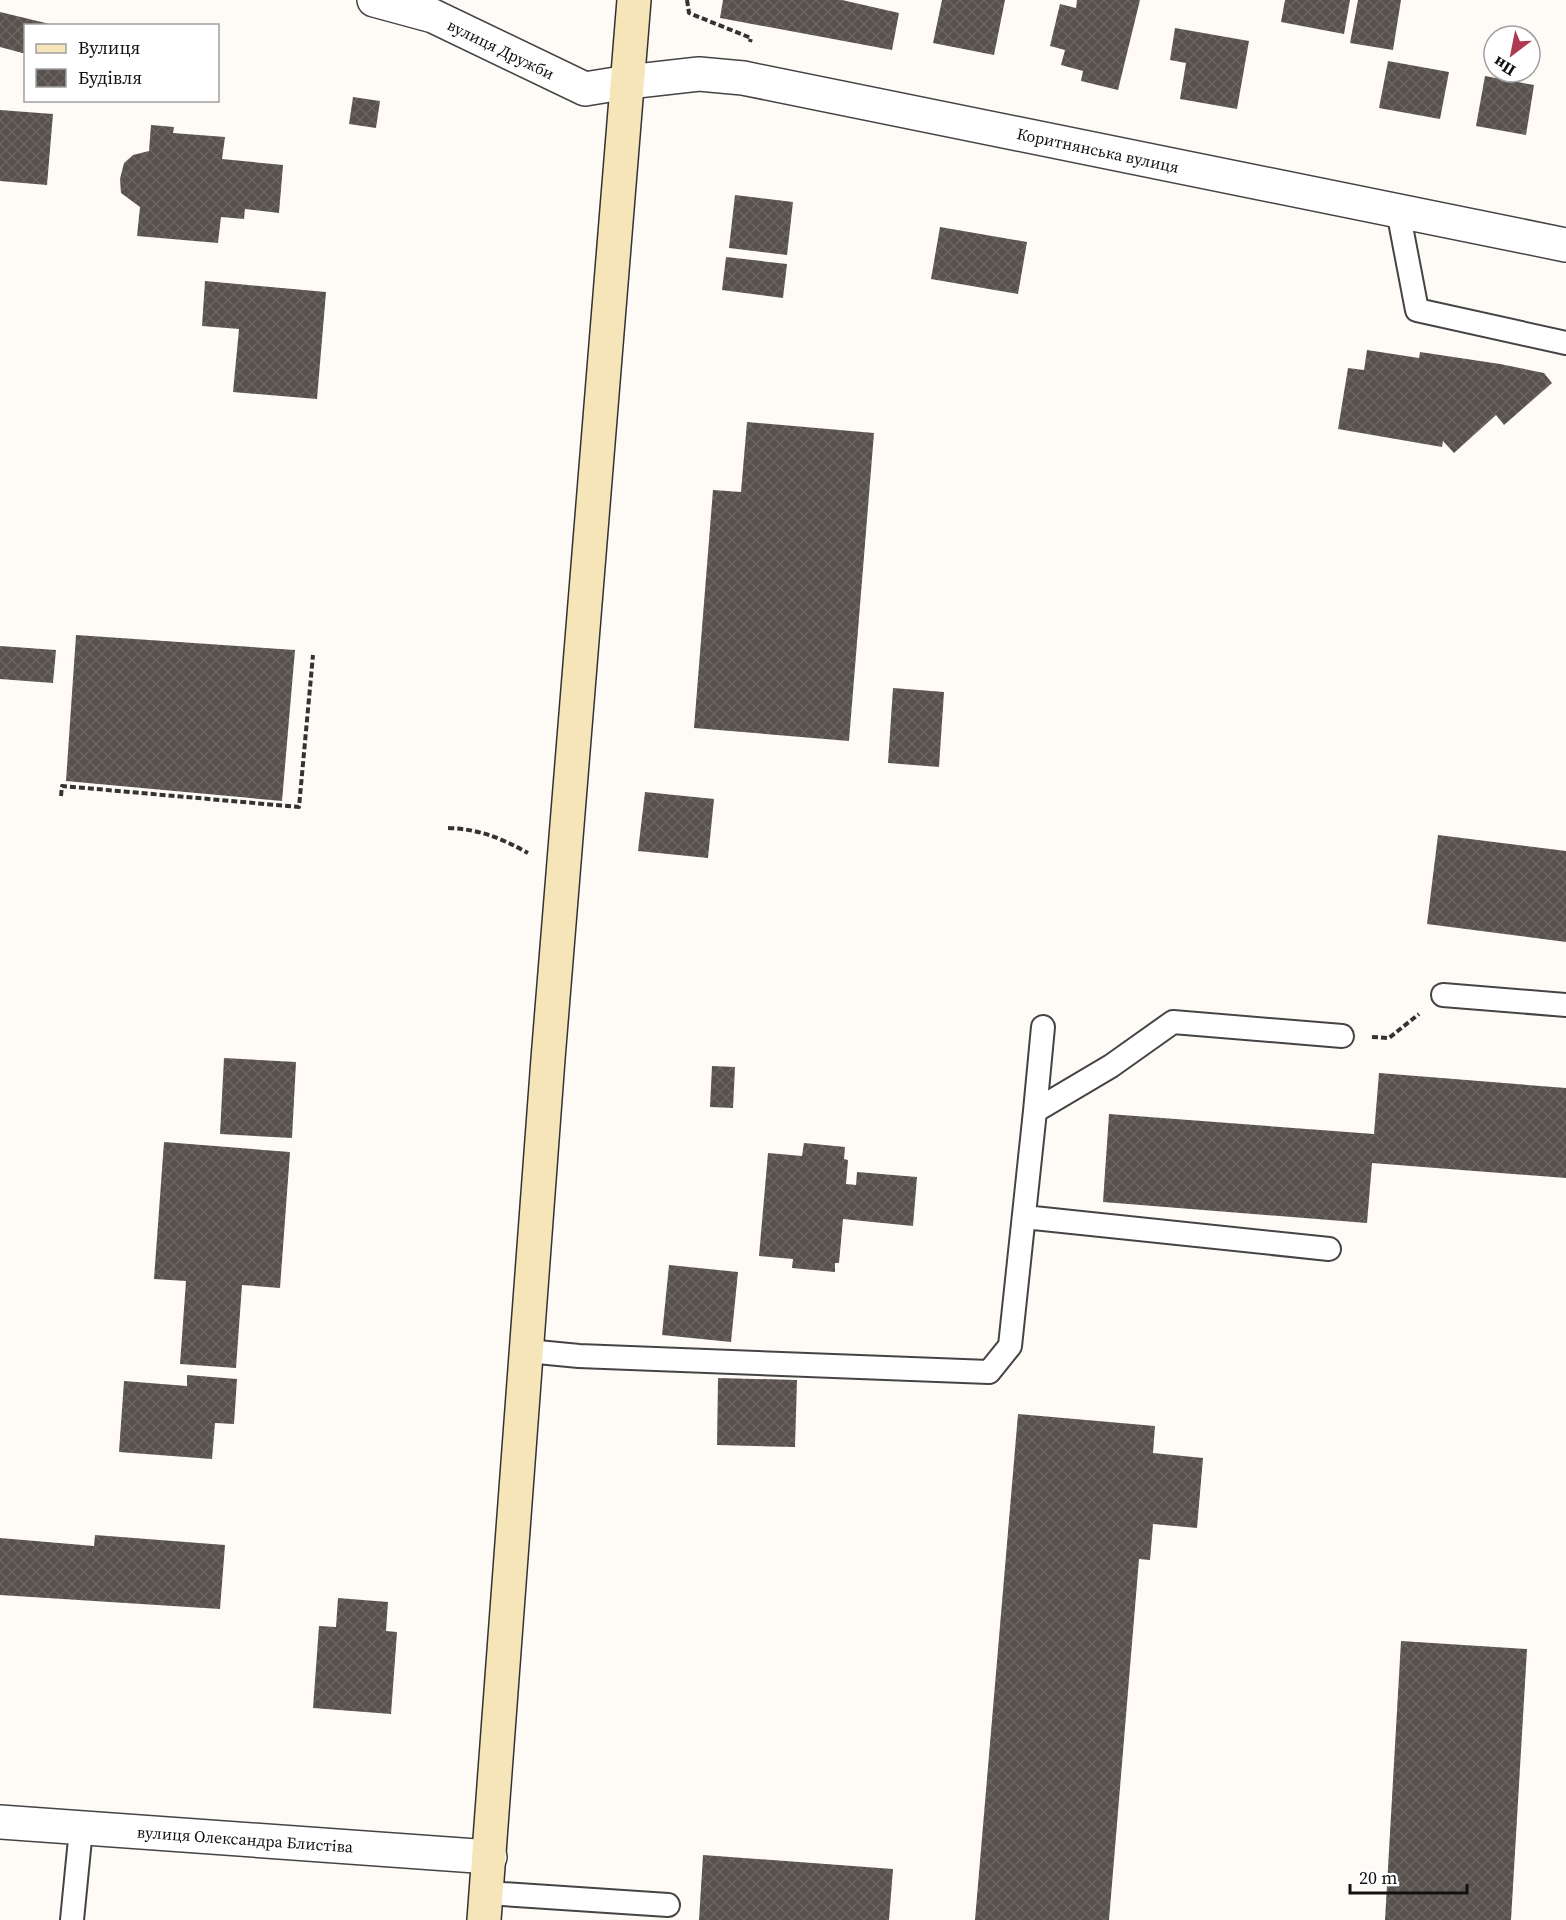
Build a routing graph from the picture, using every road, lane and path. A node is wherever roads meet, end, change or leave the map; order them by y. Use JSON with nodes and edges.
{"nodes":[{"id":1,"x":374,"y":0,"type":"edge"},
{"id":2,"x":634,"y":0,"type":"edge"},
{"id":3,"x":687,"y":0,"type":"edge"},
{"id":4,"x":743,"y":78,"type":"junction"},
{"id":5,"x":628,"y":82,"type":"junction"},
{"id":6,"x":1398,"y":211,"type":"junction"},
{"id":7,"x":1566,"y":245,"type":"edge"},
{"id":8,"x":1566,"y":343,"type":"edge"},
{"id":9,"x":313,"y":655,"type":"dead end"},
{"id":10,"x":61,"y":796,"type":"dead end"},
{"id":11,"x":448,"y":828,"type":"dead end"},
{"id":12,"x":531,"y":854,"type":"dead end"},
{"id":13,"x":1443,"y":995,"type":"joint"},
{"id":14,"x":1566,"y":1005,"type":"edge"},
{"id":15,"x":1043,"y":1027,"type":"dead end"},
{"id":16,"x":1342,"y":1036,"type":"joint"},
{"id":17,"x":1035,"y":1111,"type":"junction"},
{"id":18,"x":1024,"y":1217,"type":"junction"},
{"id":19,"x":1329,"y":1249,"type":"dead end"},
{"id":20,"x":527,"y":1351,"type":"junction"},
{"id":21,"x":0,"y":1822,"type":"edge"},
{"id":22,"x":81,"y":1829,"type":"junction"},
{"id":23,"x":490,"y":1857,"type":"junction"},
{"id":24,"x":668,"y":1905,"type":"dead end"},
{"id":25,"x":485,"y":1907,"type":"edge"},
{"id":26,"x":72,"y":1920,"type":"edge"}],
"edges":[{"from":1,"to":5,"type":"street","name":"вулиця Дружби"},
{"from":2,"to":5,"type":"main road"},
{"from":3,"to":4,"type":"path"},
{"from":4,"to":5,"type":"street","name":"Коритнянська вулиця"},
{"from":4,"to":6,"type":"street","name":"Коритнянська вулиця"},
{"from":5,"to":20,"type":"main road"},
{"from":6,"to":7,"type":"street","name":"Коритнянська вулиця"},
{"from":6,"to":8,"type":"lane"},
{"from":9,"to":10,"type":"path"},
{"from":11,"to":12,"type":"path"},
{"from":13,"to":14,"type":"lane"},
{"from":13,"to":16,"type":"path"},
{"from":15,"to":17,"type":"lane"},
{"from":16,"to":17,"type":"lane"},
{"from":17,"to":18,"type":"lane"},
{"from":18,"to":19,"type":"lane"},
{"from":18,"to":20,"type":"lane"},
{"from":20,"to":23,"type":"main road"},
{"from":21,"to":22,"type":"street","name":"вулиця Олександра Блистіва"},
{"from":22,"to":23,"type":"street","name":"вулиця Олександра Блистіва"},
{"from":22,"to":26,"type":"lane"},
{"from":23,"to":25,"type":"main road"},
{"from":24,"to":25,"type":"lane"}]}
